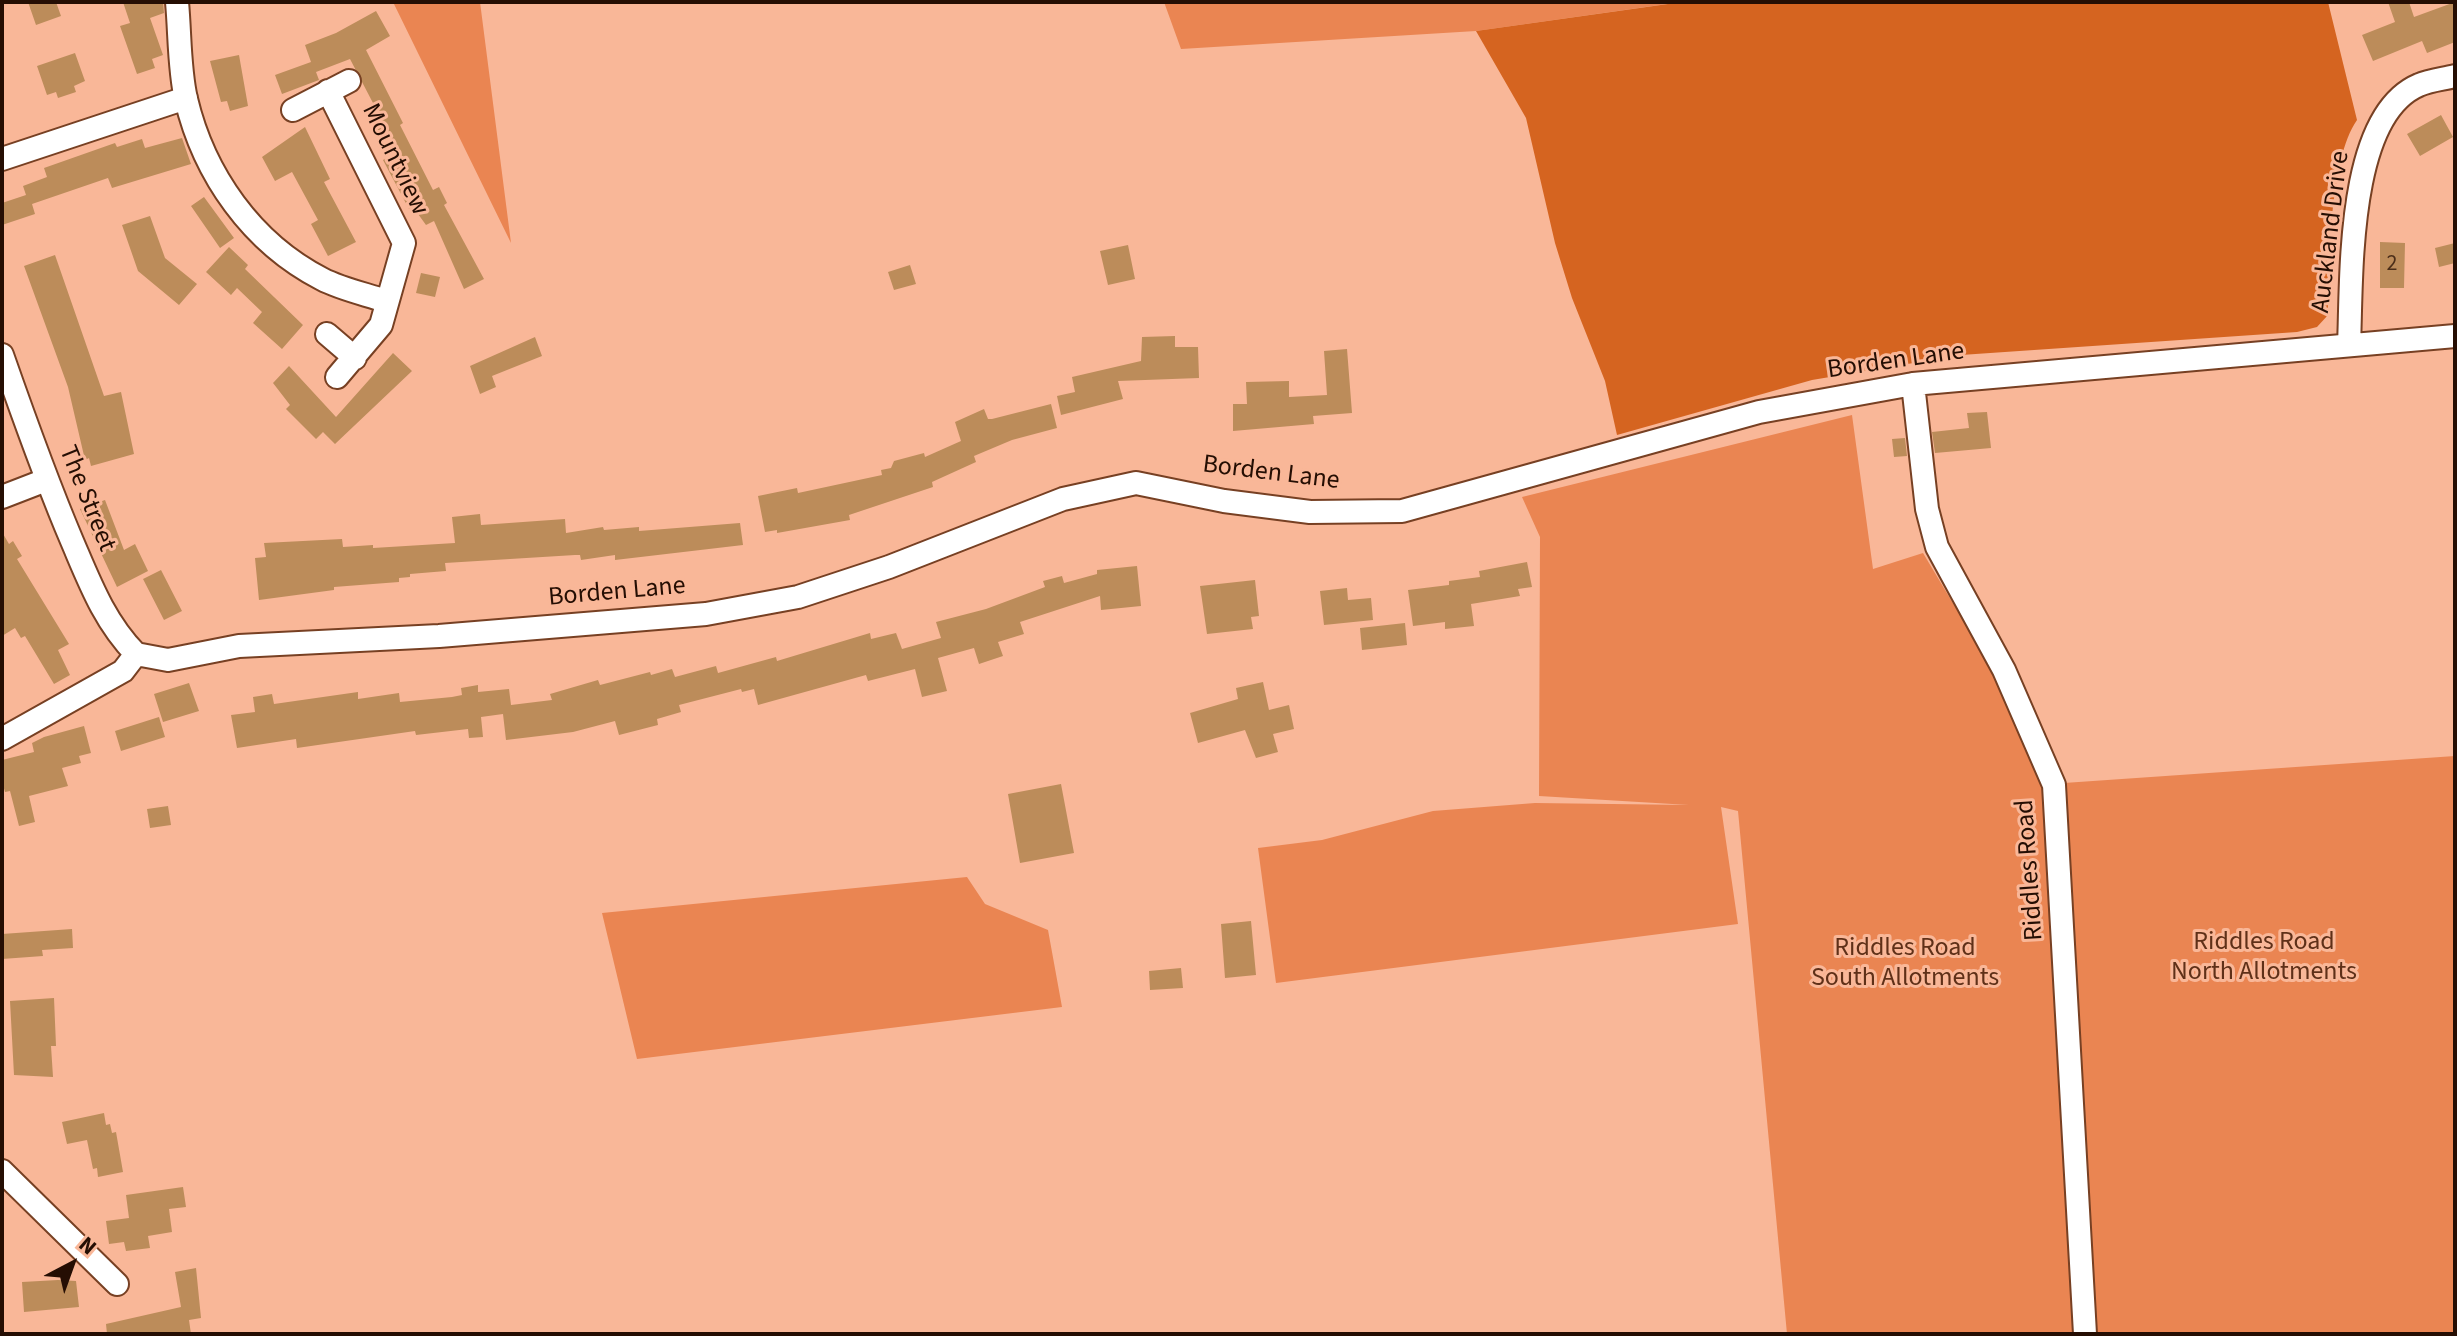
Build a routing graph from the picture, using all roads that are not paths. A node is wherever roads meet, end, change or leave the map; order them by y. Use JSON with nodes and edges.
{"nodes":[{"id":1,"x":177,"y":2,"type":"edge"},
{"id":2,"x":2455,"y":76,"type":"edge"},
{"id":3,"x":349,"y":81,"type":"dead end"},
{"id":4,"x":328,"y":91,"type":"junction"},
{"id":5,"x":186,"y":98,"type":"junction"},
{"id":6,"x":293,"y":110,"type":"dead end"},
{"id":7,"x":2,"y":159,"type":"edge"},
{"id":8,"x":386,"y":301,"type":"junction"},
{"id":9,"x":327,"y":334,"type":"dead end"},
{"id":10,"x":2455,"y":336,"type":"edge"},
{"id":11,"x":2349,"y":345,"type":"junction"},
{"id":12,"x":2,"y":355,"type":"edge"},
{"id":13,"x":355,"y":358,"type":"junction"},
{"id":14,"x":337,"y":377,"type":"dead end"},
{"id":15,"x":1913,"y":384,"type":"junction"},
{"id":16,"x":46,"y":480,"type":"junction"},
{"id":17,"x":2,"y":497,"type":"edge"},
{"id":18,"x":136,"y":654,"type":"junction"},
{"id":19,"x":2,"y":739,"type":"edge"},
{"id":20,"x":2,"y":1171,"type":"edge"},
{"id":21,"x":117,"y":1284,"type":"dead end"},
{"id":22,"x":2085,"y":1334,"type":"edge"}],
"edges":[{"from":1,"to":5,"type":"street"},
{"from":2,"to":11,"type":"street","name":"Auckland Drive"},
{"from":3,"to":4,"type":"street","name":"Mountview"},
{"from":4,"to":6,"type":"street","name":"Mountview"},
{"from":4,"to":8,"type":"street","name":"Mountview"},
{"from":5,"to":7,"type":"street"},
{"from":5,"to":8,"type":"street"},
{"from":8,"to":13,"type":"street","name":"Mountview"},
{"from":9,"to":13,"type":"street"},
{"from":10,"to":11,"type":"street","name":"Borden Lane"},
{"from":11,"to":15,"type":"street","name":"Borden Lane"},
{"from":12,"to":16,"type":"street","name":"The Street"},
{"from":13,"to":14,"type":"street","name":"Mountview"},
{"from":15,"to":18,"type":"street","name":"Borden Lane"},
{"from":15,"to":22,"type":"street","name":"Riddles Road"},
{"from":16,"to":17,"type":"street"},
{"from":16,"to":18,"type":"street","name":"The Street"},
{"from":18,"to":19,"type":"street"},
{"from":20,"to":21,"type":"street"}]}
